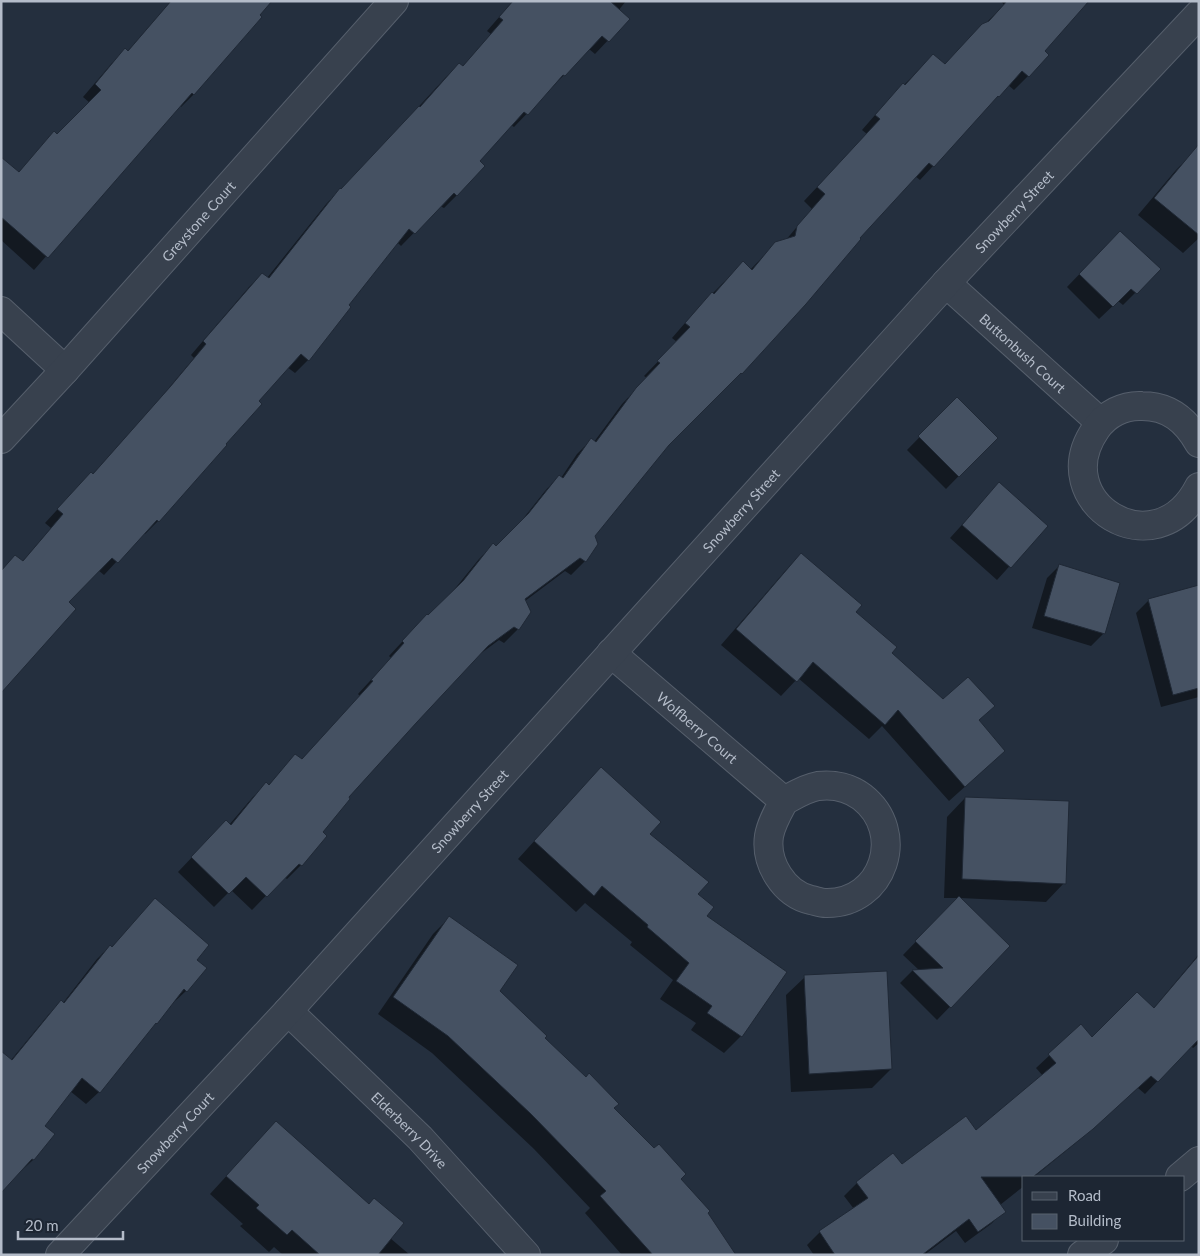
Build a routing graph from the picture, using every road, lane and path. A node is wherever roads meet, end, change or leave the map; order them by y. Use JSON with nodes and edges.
{"nodes":[{"id":1,"x":394,"y":1,"type":"edge"},
{"id":2,"x":1199,"y":14,"type":"edge"},
{"id":3,"x":946,"y":283,"type":"junction"},
{"id":4,"x":1,"y":311,"type":"edge"},
{"id":5,"x":65,"y":370,"type":"junction"},
{"id":6,"x":1100,"y":422,"type":"junction"},
{"id":7,"x":1,"y":439,"type":"edge"},
{"id":8,"x":1199,"y":443,"type":"edge"},
{"id":9,"x":1199,"y":487,"type":"edge"},
{"id":10,"x":611,"y":653,"type":"junction"},
{"id":11,"x":784,"y":801,"type":"junction"},
{"id":12,"x":288,"y":1011,"type":"junction"},
{"id":13,"x":1199,"y":1161,"type":"edge"},
{"id":14,"x":1181,"y":1176,"type":"edge"},
{"id":15,"x":1103,"y":1241,"type":"edge"},
{"id":16,"x":60,"y":1255,"type":"edge"},
{"id":17,"x":526,"y":1255,"type":"edge"},
{"id":18,"x":1082,"y":1255,"type":"edge"}],
"edges":[{"from":1,"to":5,"type":"street","name":"Greystone Court"},
{"from":2,"to":3,"type":"street","name":"Snowberry Street"},
{"from":3,"to":6,"type":"street","name":"Buttonbush Court"},
{"from":3,"to":10,"type":"street","name":"Snowberry Street"},
{"from":4,"to":5,"type":"street"},
{"from":5,"to":7,"type":"street","name":"Greystone Court"},
{"from":6,"to":8,"type":"street"},
{"from":6,"to":9,"type":"street"},
{"from":10,"to":11,"type":"street","name":"Wolfberry Court"},
{"from":10,"to":12,"type":"street","name":"Snowberry Street"},
{"from":11,"to":11,"type":"street"},
{"from":12,"to":16,"type":"street","name":"Snowberry Court"},
{"from":12,"to":17,"type":"street","name":"Elderberry Drive"},
{"from":13,"to":14,"type":"street"},
{"from":15,"to":18,"type":"street"}]}
